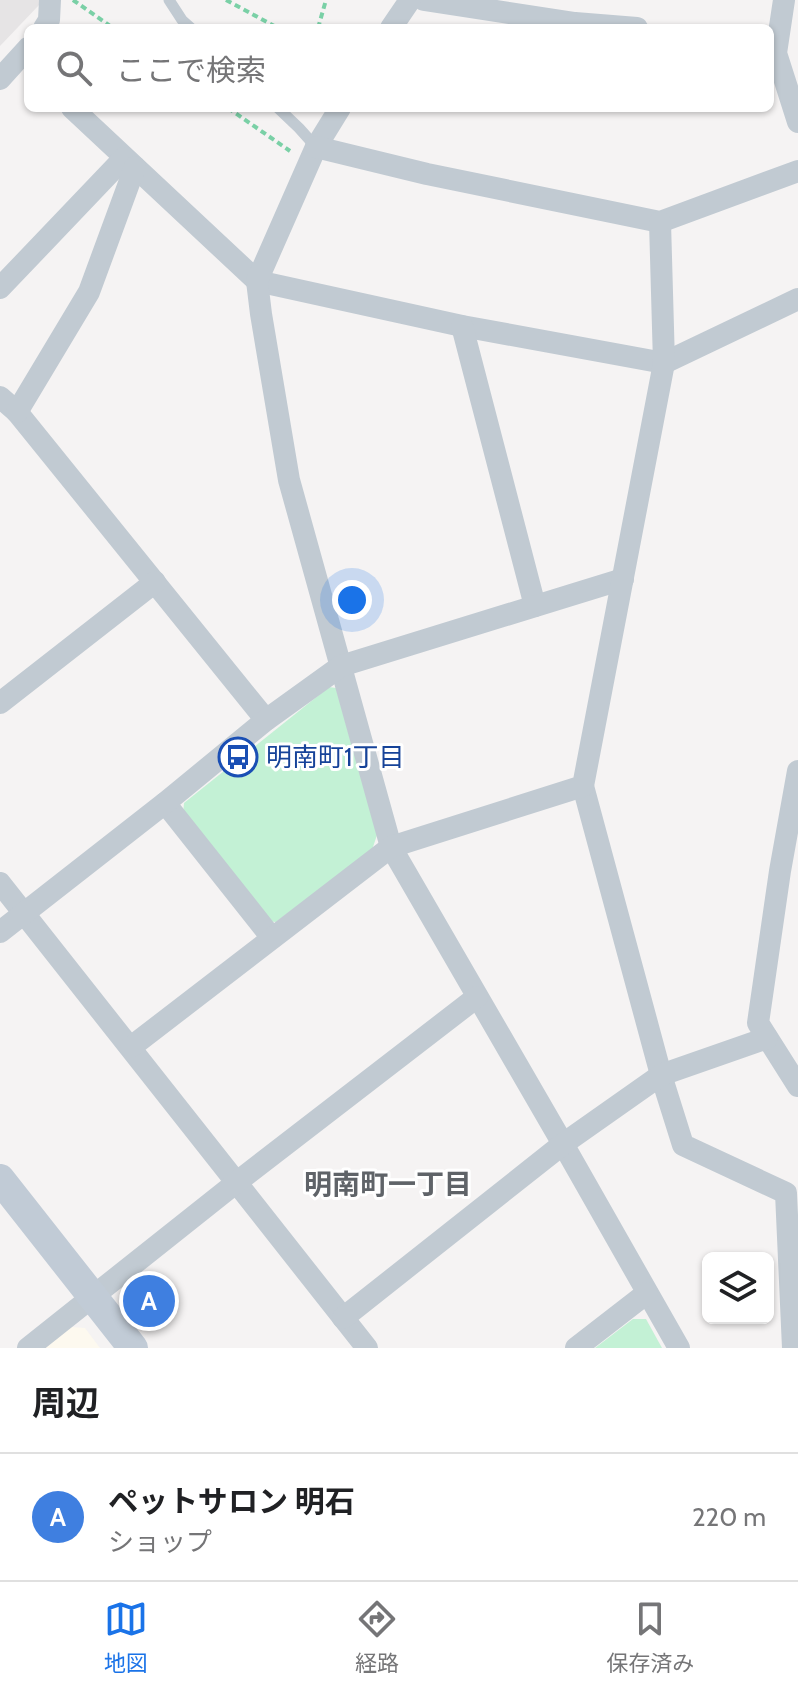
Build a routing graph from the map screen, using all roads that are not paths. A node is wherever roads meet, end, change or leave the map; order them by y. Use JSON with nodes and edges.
{"nodes":[{"id":1,"x":50,"y":0,"type":"edge"},
{"id":2,"x":169,"y":0,"type":"edge"},
{"id":3,"x":410,"y":0,"type":"edge"},
{"id":4,"x":424,"y":0,"type":"edge"},
{"id":5,"x":784,"y":0,"type":"edge"},
{"id":6,"x":46,"y":24,"type":"edge"},
{"id":7,"x":186,"y":24,"type":"edge"},
{"id":8,"x":394,"y":24,"type":"edge"},
{"id":9,"x":587,"y":24,"type":"edge"},
{"id":10,"x":774,"y":46,"type":"edge"},
{"id":11,"x":774,"y":54,"type":"edge"},
{"id":12,"x":24,"y":61,"type":"edge"},
{"id":13,"x":0,"y":79,"type":"edge"},
{"id":14,"x":77,"y":112,"type":"edge"},
{"id":15,"x":282,"y":112,"type":"edge"},
{"id":16,"x":338,"y":112,"type":"edge"},
{"id":17,"x":798,"y":122,"type":"edge"},
{"id":18,"x":316,"y":147,"type":"junction"},
{"id":19,"x":130,"y":163,"type":"junction"},
{"id":20,"x":798,"y":171,"type":"edge"},
{"id":21,"x":660,"y":222,"type":"junction"},
{"id":22,"x":257,"y":281,"type":"junction"},
{"id":23,"x":0,"y":288,"type":"edge"},
{"id":24,"x":798,"y":299,"type":"edge"},
{"id":25,"x":462,"y":326,"type":"junction"},
{"id":26,"x":664,"y":363,"type":"junction"},
{"id":27,"x":8,"y":405,"type":"edge"},
{"id":28,"x":623,"y":579,"type":"junction"},
{"id":29,"x":155,"y":582,"type":"junction"},
{"id":30,"x":535,"y":606,"type":"junction"},
{"id":31,"x":341,"y":666,"type":"junction"},
{"id":32,"x":0,"y":703,"type":"edge"},
{"id":33,"x":266,"y":720,"type":"junction"},
{"id":34,"x":798,"y":771,"type":"edge"},
{"id":35,"x":583,"y":786,"type":"junction"},
{"id":36,"x":165,"y":803,"type":"junction"},
{"id":37,"x":391,"y":847,"type":"junction"},
{"id":38,"x":789,"y":872,"type":"edge"},
{"id":39,"x":0,"y":883,"type":"edge"},
{"id":40,"x":24,"y":913,"type":"junction"},
{"id":41,"x":0,"y":932,"type":"edge"},
{"id":42,"x":272,"y":938,"type":"junction"},
{"id":43,"x":477,"y":997,"type":"junction"},
{"id":44,"x":767,"y":1038,"type":"junction"},
{"id":45,"x":131,"y":1047,"type":"junction"},
{"id":46,"x":789,"y":1061,"type":"edge"},
{"id":47,"x":661,"y":1075,"type":"junction"},
{"id":48,"x":798,"y":1086,"type":"edge"},
{"id":49,"x":563,"y":1144,"type":"junction"},
{"id":50,"x":0,"y":1179,"type":"edge"},
{"id":51,"x":237,"y":1182,"type":"junction"},
{"id":52,"x":647,"y":1293,"type":"junction"},
{"id":53,"x":94,"y":1297,"type":"junction"},
{"id":54,"x":343,"y":1318,"type":"junction"},
{"id":55,"x":28,"y":1348,"type":"edge"},
{"id":56,"x":133,"y":1348,"type":"edge"},
{"id":57,"x":367,"y":1348,"type":"edge"},
{"id":58,"x":576,"y":1348,"type":"edge"},
{"id":59,"x":679,"y":1348,"type":"edge"},
{"id":60,"x":793,"y":1348,"type":"edge"}],
"edges":[{"from":1,"to":6,"type":"street"},
{"from":2,"to":7,"type":"lane"},
{"from":3,"to":8,"type":"street"},
{"from":4,"to":9,"type":"street"},
{"from":5,"to":10,"type":"street"},
{"from":11,"to":17,"type":"street"},
{"from":12,"to":13,"type":"street"},
{"from":14,"to":19,"type":"street"},
{"from":15,"to":18,"type":"lane"},
{"from":16,"to":18,"type":"street"},
{"from":18,"to":21,"type":"street"},
{"from":18,"to":22,"type":"street"},
{"from":19,"to":22,"type":"street"},
{"from":19,"to":23,"type":"street"},
{"from":19,"to":27,"type":"street"},
{"from":20,"to":21,"type":"street"},
{"from":21,"to":26,"type":"street"},
{"from":22,"to":25,"type":"street"},
{"from":22,"to":31,"type":"street"},
{"from":24,"to":26,"type":"street"},
{"from":25,"to":26,"type":"street"},
{"from":25,"to":30,"type":"street"},
{"from":26,"to":28,"type":"street"},
{"from":27,"to":29,"type":"street"},
{"from":28,"to":30,"type":"street"},
{"from":28,"to":35,"type":"street"},
{"from":29,"to":32,"type":"street"},
{"from":29,"to":33,"type":"street"},
{"from":30,"to":31,"type":"street"},
{"from":31,"to":33,"type":"street"},
{"from":31,"to":37,"type":"street"},
{"from":33,"to":36,"type":"street"},
{"from":34,"to":38,"type":"street"},
{"from":35,"to":37,"type":"street"},
{"from":35,"to":47,"type":"street"},
{"from":36,"to":40,"type":"street"},
{"from":36,"to":42,"type":"street"},
{"from":37,"to":42,"type":"street"},
{"from":37,"to":43,"type":"street"},
{"from":38,"to":44,"type":"street"},
{"from":39,"to":40,"type":"street"},
{"from":40,"to":41,"type":"street"},
{"from":40,"to":45,"type":"street"},
{"from":42,"to":45,"type":"street"},
{"from":43,"to":49,"type":"street"},
{"from":43,"to":51,"type":"street"},
{"from":44,"to":46,"type":"street"},
{"from":44,"to":47,"type":"street"},
{"from":45,"to":51,"type":"street"},
{"from":46,"to":48,"type":"street"},
{"from":47,"to":49,"type":"street"},
{"from":47,"to":60,"type":"street"},
{"from":49,"to":52,"type":"street"},
{"from":49,"to":54,"type":"street"},
{"from":50,"to":53,"type":"street"},
{"from":51,"to":53,"type":"street"},
{"from":51,"to":54,"type":"street"},
{"from":52,"to":58,"type":"street"},
{"from":52,"to":59,"type":"street"},
{"from":53,"to":55,"type":"street"},
{"from":53,"to":56,"type":"street"},
{"from":54,"to":57,"type":"street"}]}
